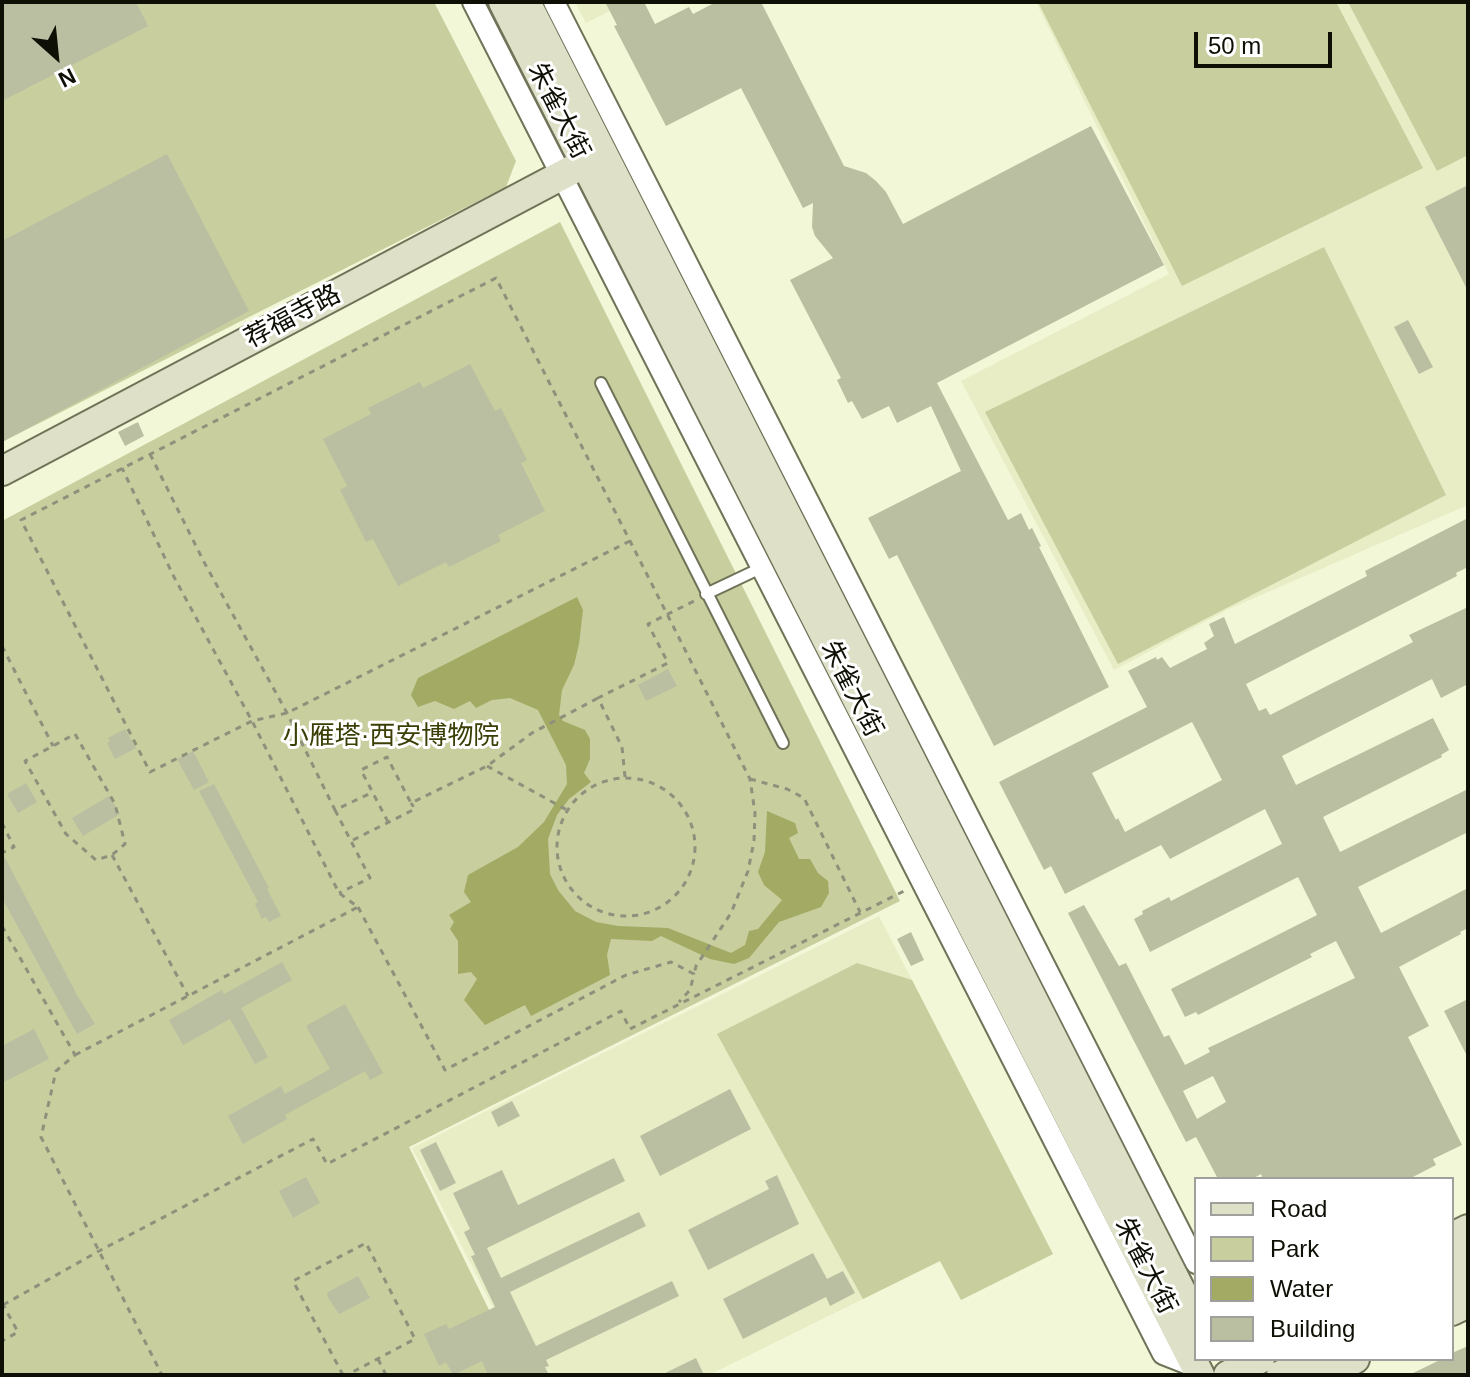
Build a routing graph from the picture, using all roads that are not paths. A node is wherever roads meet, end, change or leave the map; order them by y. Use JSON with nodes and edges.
{"nodes":[{"id":1,"x":473,"y":2,"type":"edge"},
{"id":2,"x":503,"y":2,"type":"edge"},
{"id":3,"x":526,"y":2,"type":"edge"},
{"id":4,"x":554,"y":2,"type":"edge"},
{"id":5,"x":573,"y":169,"type":"junction"},
{"id":6,"x":601,"y":383,"type":"dead end"},
{"id":7,"x":2,"y":471,"type":"edge"},
{"id":8,"x":772,"y":562,"type":"junction"},
{"id":9,"x":706,"y":594,"type":"junction"},
{"id":10,"x":783,"y":743,"type":"dead end"},
{"id":11,"x":1194,"y":1259,"type":"edge"},
{"id":12,"x":1194,"y":1316,"type":"edge"},
{"id":13,"x":1194,"y":1354,"type":"edge"},
{"id":14,"x":1256,"y":1361,"type":"edge"},
{"id":15,"x":1308,"y":1361,"type":"edge"},
{"id":16,"x":1351,"y":1361,"type":"edge"},
{"id":17,"x":1201,"y":1367,"type":"edge"},
{"id":18,"x":1226,"y":1375,"type":"edge"},
{"id":19,"x":1281,"y":1375,"type":"edge"},
{"id":20,"x":1323,"y":1375,"type":"edge"}],
"edges":[{"from":1,"to":5,"type":"street"},
{"from":2,"to":5,"type":"main road","name":"朱雀大街"},
{"from":3,"to":12,"type":"main road","name":"朱雀大街"},
{"from":4,"to":11,"type":"street"},
{"from":5,"to":7,"type":"main road","name":"荐福寺路"},
{"from":5,"to":8,"type":"main road","name":"朱雀大街"},
{"from":6,"to":9,"type":"lane"},
{"from":8,"to":9,"type":"lane"},
{"from":8,"to":13,"type":"main road","name":"朱雀大街"},
{"from":8,"to":17,"type":"street"},
{"from":9,"to":10,"type":"lane"},
{"from":14,"to":18,"type":"main road"},
{"from":15,"to":19,"type":"main road"},
{"from":16,"to":20,"type":"main road"},
{"from":17,"to":18,"type":"main road","name":"朱雀大街"}]}
